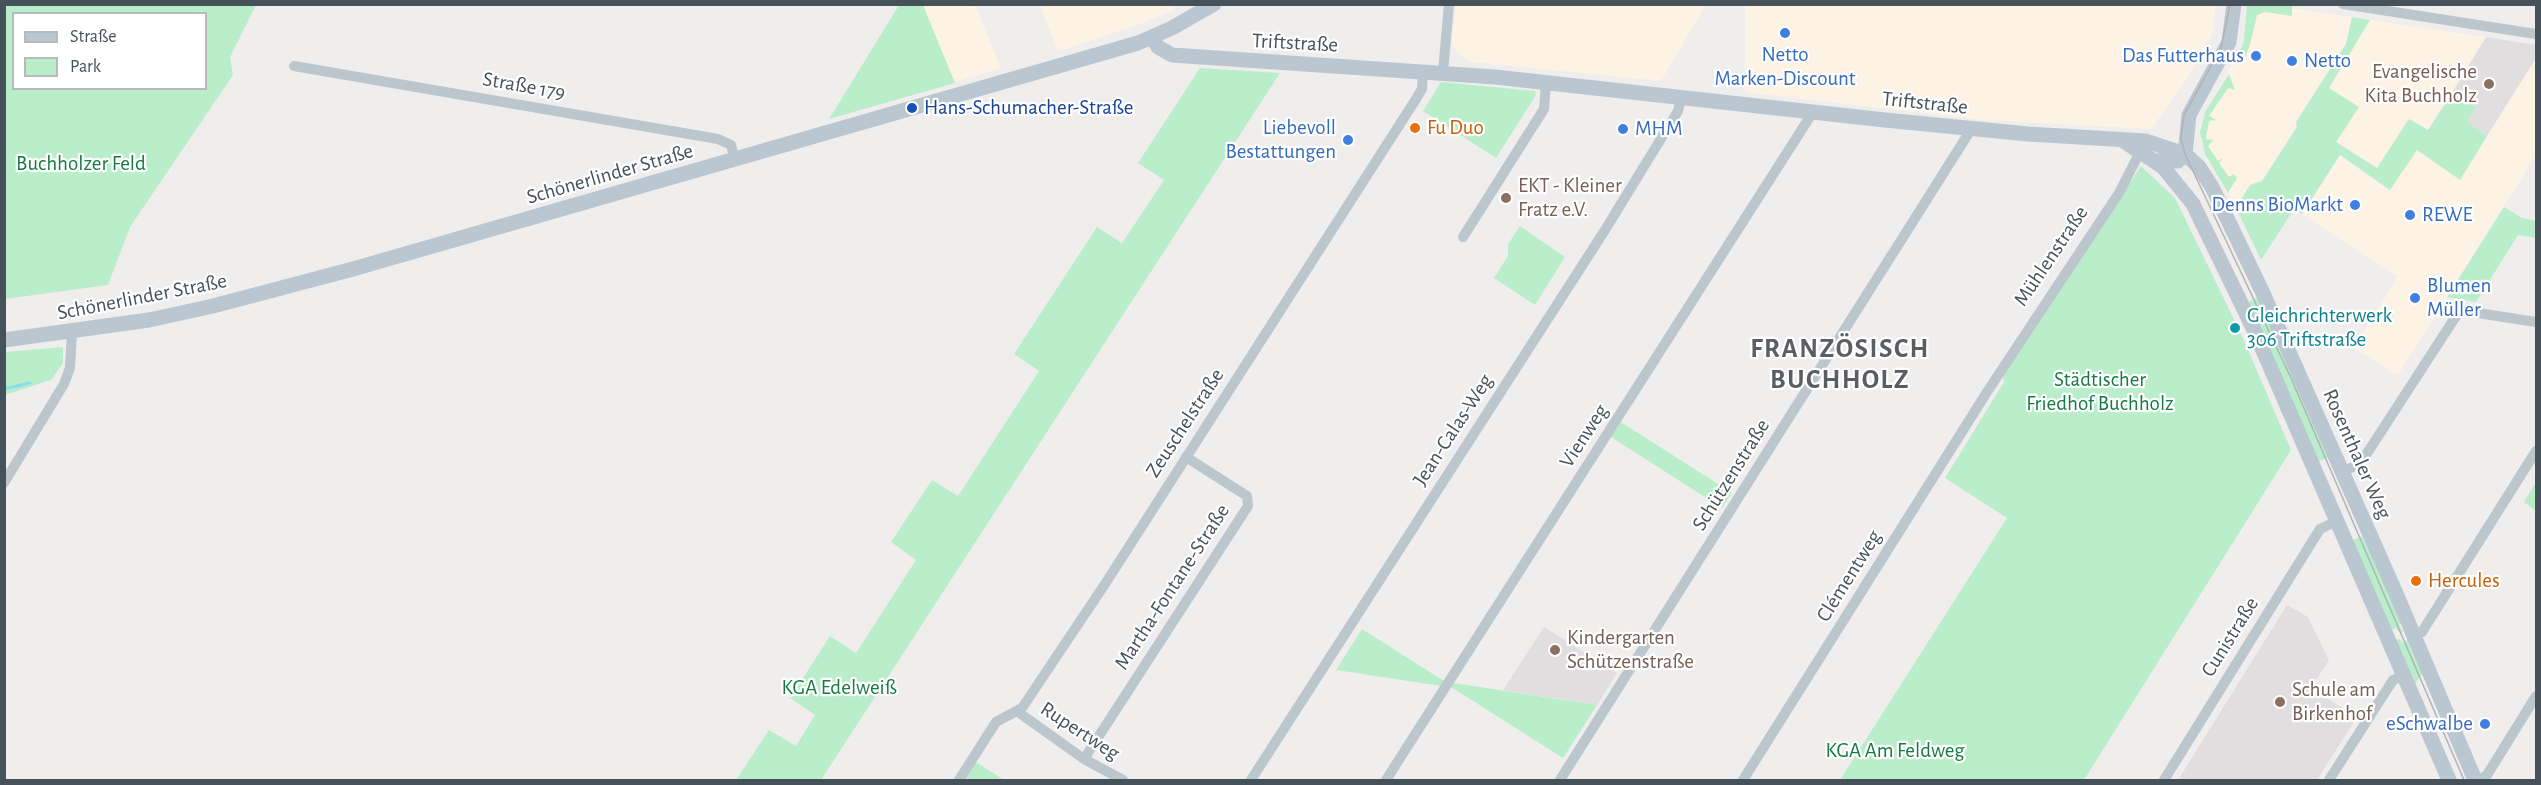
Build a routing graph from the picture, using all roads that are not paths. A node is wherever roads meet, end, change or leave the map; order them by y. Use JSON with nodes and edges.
{"nodes":[{"id":1,"x":1214,"y":4,"type":"edge"},
{"id":2,"x":1449,"y":4,"type":"edge"},
{"id":3,"x":2234,"y":4,"type":"edge"},
{"id":4,"x":2343,"y":4,"type":"edge"},
{"id":5,"x":2536,"y":34,"type":"edge"},
{"id":6,"x":1152,"y":37,"type":"junction"},
{"id":7,"x":294,"y":66,"type":"dead end"},
{"id":8,"x":1423,"y":71,"type":"junction"},
{"id":9,"x":1443,"y":72,"type":"junction"},
{"id":10,"x":1546,"y":83,"type":"junction"},
{"id":11,"x":1681,"y":98,"type":"junction"},
{"id":12,"x":1814,"y":112,"type":"junction"},
{"id":13,"x":1972,"y":128,"type":"junction"},
{"id":14,"x":2143,"y":146,"type":"junction"},
{"id":15,"x":2185,"y":154,"type":"junction"},
{"id":16,"x":735,"y":160,"type":"junction"},
{"id":17,"x":2156,"y":160,"type":"junction"},
{"id":18,"x":1462,"y":237,"type":"dead end"},
{"id":19,"x":2536,"y":322,"type":"edge"},
{"id":20,"x":72,"y":332,"type":"junction"},
{"id":21,"x":4,"y":340,"type":"edge"},
{"id":22,"x":1987,"y":392,"type":"joint"},
{"id":23,"x":2536,"y":451,"type":"edge"},
{"id":24,"x":1186,"y":457,"type":"junction"},
{"id":25,"x":2342,"y":472,"type":"junction"},
{"id":26,"x":2319,"y":482,"type":"junction"},
{"id":27,"x":4,"y":483,"type":"edge"},
{"id":28,"x":2359,"y":511,"type":"junction"},
{"id":29,"x":2337,"y":522,"type":"junction"},
{"id":30,"x":2412,"y":638,"type":"junction"},
{"id":31,"x":2403,"y":676,"type":"junction"},
{"id":32,"x":2536,"y":696,"type":"edge"},
{"id":33,"x":1018,"y":712,"type":"junction"},
{"id":34,"x":1084,"y":759,"type":"junction"},
{"id":35,"x":959,"y":780,"type":"edge"},
{"id":36,"x":1123,"y":780,"type":"edge"},
{"id":37,"x":1251,"y":780,"type":"edge"},
{"id":38,"x":1386,"y":780,"type":"edge"},
{"id":39,"x":1560,"y":780,"type":"edge"},
{"id":40,"x":1743,"y":780,"type":"edge"},
{"id":41,"x":2164,"y":780,"type":"edge"},
{"id":42,"x":2329,"y":780,"type":"edge"},
{"id":43,"x":2449,"y":780,"type":"edge"},
{"id":44,"x":2477,"y":780,"type":"edge"}],
"edges":[{"from":1,"to":6,"type":"main road","name":"Schönerlinder Straße"},
{"from":2,"to":9,"type":"street"},
{"from":3,"to":15,"type":"main road"},
{"from":4,"to":5,"type":"street"},
{"from":6,"to":8,"type":"main road","name":"Triftstraße"},
{"from":6,"to":16,"type":"main road","name":"Schönerlinder Straße"},
{"from":7,"to":16,"type":"street","name":"Straße 179"},
{"from":8,"to":9,"type":"main road","name":"Triftstraße"},
{"from":8,"to":24,"type":"street","name":"Zeuschelstraße"},
{"from":9,"to":10,"type":"main road","name":"Triftstraße"},
{"from":10,"to":11,"type":"main road","name":"Triftstraße"},
{"from":10,"to":18,"type":"street"},
{"from":11,"to":12,"type":"main road","name":"Triftstraße"},
{"from":11,"to":37,"type":"street","name":"Jean-Calas-Weg"},
{"from":12,"to":13,"type":"main road","name":"Triftstraße"},
{"from":12,"to":38,"type":"street","name":"Vienweg"},
{"from":13,"to":14,"type":"main road","name":"Triftstraße"},
{"from":13,"to":39,"type":"street","name":"Schützenstraße"},
{"from":14,"to":15,"type":"main road","name":"Triftstraße"},
{"from":14,"to":17,"type":"main road","name":"Triftstraße"},
{"from":14,"to":22,"type":"street","name":"Mühlenstraße"},
{"from":15,"to":17,"type":"main road"},
{"from":15,"to":25,"type":"main road","name":"Rosenthaler Weg"},
{"from":16,"to":20,"type":"main road","name":"Schönerlinder Straße"},
{"from":17,"to":26,"type":"main road"},
{"from":19,"to":25,"type":"street"},
{"from":20,"to":21,"type":"main road","name":"Schönerlinder Straße"},
{"from":20,"to":27,"type":"street"},
{"from":22,"to":40,"type":"street","name":"Clémentweg"},
{"from":23,"to":30,"type":"street"},
{"from":24,"to":33,"type":"street","name":"Zeuschelstraße"},
{"from":24,"to":34,"type":"street","name":"Martha-Fontane-Straße"},
{"from":25,"to":26,"type":"main road"},
{"from":25,"to":28,"type":"main road","name":"Rosenthaler Weg"},
{"from":26,"to":29,"type":"main road"},
{"from":28,"to":29,"type":"main road"},
{"from":28,"to":30,"type":"main road","name":"Rosenthaler Weg"},
{"from":29,"to":31,"type":"main road"},
{"from":29,"to":41,"type":"street","name":"Cunistraße"},
{"from":30,"to":44,"type":"main road","name":"Rosenthaler Weg"},
{"from":31,"to":42,"type":"street"},
{"from":31,"to":43,"type":"main road"},
{"from":32,"to":44,"type":"street"},
{"from":33,"to":34,"type":"street","name":"Rupertweg"},
{"from":33,"to":35,"type":"street","name":"Zeuschelstraße"},
{"from":34,"to":36,"type":"street","name":"Rupertweg"}]}
